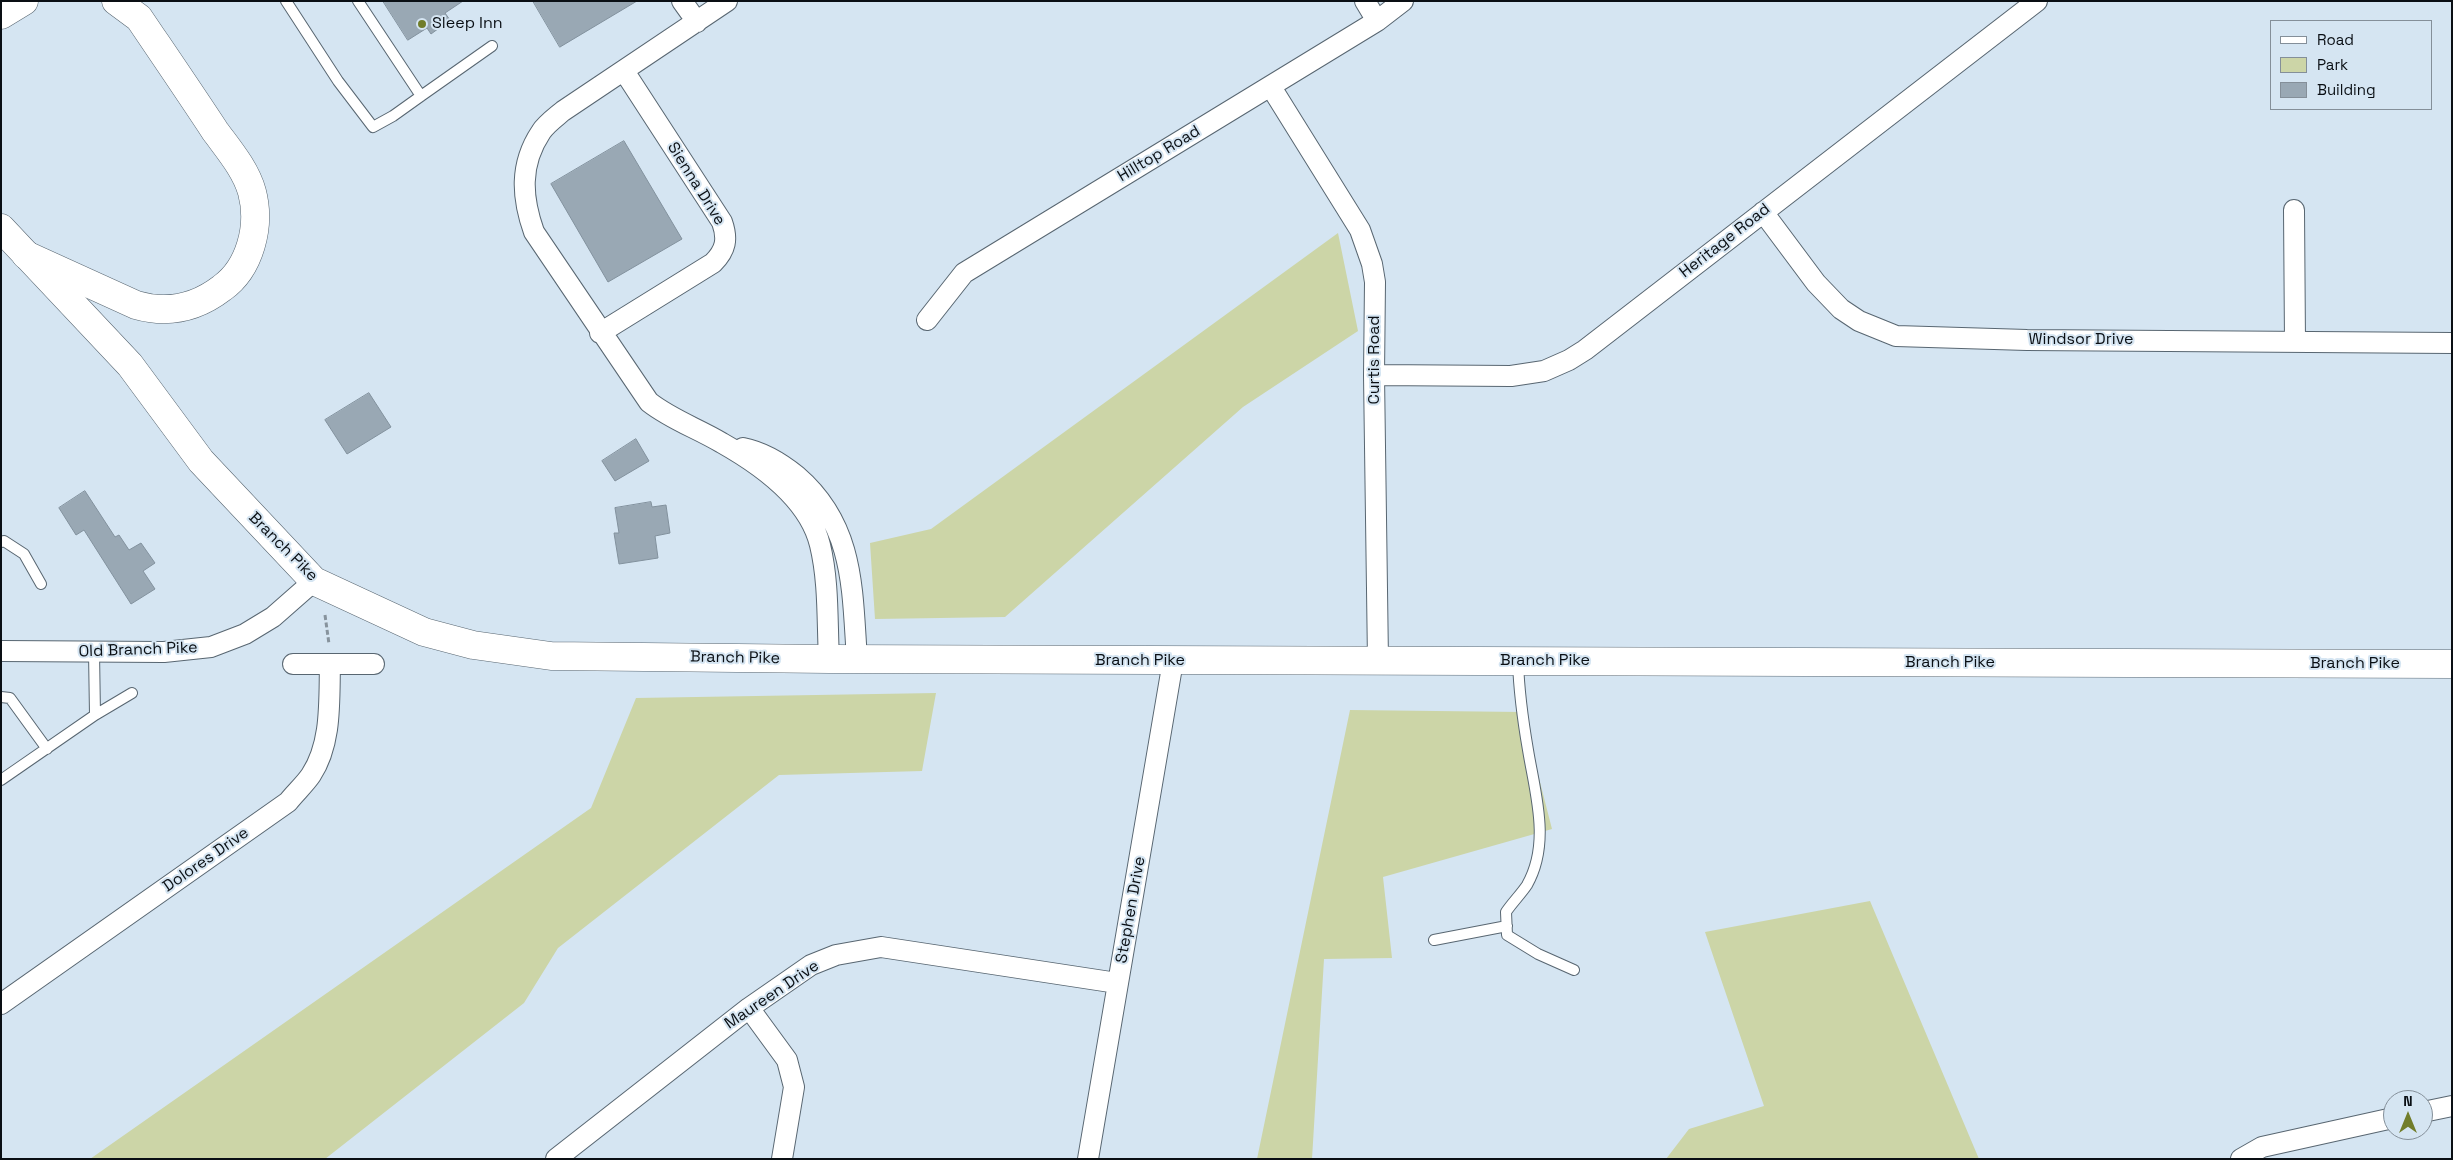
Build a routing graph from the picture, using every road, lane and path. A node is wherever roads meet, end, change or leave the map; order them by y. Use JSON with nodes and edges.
{"nodes":[{"id":1,"x":24,"y":1,"type":"edge"},
{"id":2,"x":116,"y":1,"type":"edge"},
{"id":3,"x":286,"y":1,"type":"edge"},
{"id":4,"x":358,"y":1,"type":"edge"},
{"id":5,"x":682,"y":1,"type":"edge"},
{"id":6,"x":727,"y":1,"type":"edge"},
{"id":7,"x":1365,"y":1,"type":"edge"},
{"id":8,"x":1403,"y":1,"type":"edge"},
{"id":9,"x":2037,"y":1,"type":"edge"},
{"id":10,"x":1,"y":15,"type":"edge"},
{"id":11,"x":1377,"y":21,"type":"junction"},
{"id":12,"x":697,"y":22,"type":"junction"},
{"id":13,"x":492,"y":46,"type":"dead end"},
{"id":14,"x":624,"y":71,"type":"junction"},
{"id":15,"x":1270,"y":87,"type":"junction"},
{"id":16,"x":421,"y":96,"type":"junction"},
{"id":17,"x":2294,"y":210,"type":"dead end"},
{"id":18,"x":1763,"y":212,"type":"junction"},
{"id":19,"x":1,"y":228,"type":"edge"},
{"id":20,"x":26,"y":255,"type":"junction"},
{"id":21,"x":927,"y":320,"type":"dead end"},
{"id":22,"x":600,"y":333,"type":"junction"},
{"id":23,"x":2294,"y":342,"type":"junction"},
{"id":24,"x":2452,"y":343,"type":"edge"},
{"id":25,"x":1374,"y":375,"type":"junction"},
{"id":26,"x":722,"y":442,"type":"junction"},
{"id":27,"x":1,"y":542,"type":"edge"},
{"id":28,"x":314,"y":581,"type":"junction"},
{"id":29,"x":41,"y":584,"type":"dead end"},
{"id":30,"x":325,"y":615,"type":"dead end"},
{"id":31,"x":1,"y":651,"type":"edge"},
{"id":32,"x":94,"y":652,"type":"junction"},
{"id":33,"x":330,"y":655,"type":"junction"},
{"id":34,"x":829,"y":659,"type":"junction"},
{"id":35,"x":857,"y":659,"type":"junction"},
{"id":36,"x":1173,"y":661,"type":"junction"},
{"id":37,"x":1378,"y":661,"type":"junction"},
{"id":38,"x":1518,"y":661,"type":"junction"},
{"id":39,"x":293,"y":664,"type":"dead end"},
{"id":40,"x":374,"y":664,"type":"dead end"},
{"id":41,"x":2452,"y":664,"type":"edge"},
{"id":42,"x":132,"y":693,"type":"dead end"},
{"id":43,"x":1,"y":697,"type":"edge"},
{"id":44,"x":95,"y":715,"type":"junction"},
{"id":45,"x":47,"y":749,"type":"junction"},
{"id":46,"x":1,"y":780,"type":"edge"},
{"id":47,"x":1507,"y":926,"type":"junction"},
{"id":48,"x":1434,"y":940,"type":"dead end"},
{"id":49,"x":1574,"y":970,"type":"dead end"},
{"id":50,"x":1117,"y":984,"type":"junction"},
{"id":51,"x":1,"y":1004,"type":"edge"},
{"id":52,"x":749,"y":1008,"type":"junction"},
{"id":53,"x":2452,"y":1106,"type":"edge"},
{"id":54,"x":2433,"y":1110,"type":"edge"},
{"id":55,"x":2383,"y":1120,"type":"edge"},
{"id":56,"x":556,"y":1159,"type":"edge"},
{"id":57,"x":782,"y":1159,"type":"edge"},
{"id":58,"x":1088,"y":1159,"type":"edge"},
{"id":59,"x":2241,"y":1159,"type":"edge"}],
"edges":[{"from":1,"to":10,"type":"main road"},
{"from":2,"to":20,"type":"main road"},
{"from":3,"to":16,"type":"lane"},
{"from":4,"to":16,"type":"lane"},
{"from":5,"to":12,"type":"street"},
{"from":6,"to":12,"type":"street"},
{"from":7,"to":11,"type":"street"},
{"from":8,"to":11,"type":"street","name":"Hilltop Road"},
{"from":9,"to":18,"type":"street","name":"Heritage Road"},
{"from":11,"to":15,"type":"street","name":"Hilltop Road"},
{"from":12,"to":14,"type":"street"},
{"from":13,"to":16,"type":"lane"},
{"from":14,"to":22,"type":"street"},
{"from":14,"to":22,"type":"street","name":"Sienna Drive"},
{"from":15,"to":21,"type":"street","name":"Hilltop Road"},
{"from":15,"to":25,"type":"street","name":"Curtis Road"},
{"from":17,"to":23,"type":"street"},
{"from":18,"to":23,"type":"street","name":"Windsor Drive"},
{"from":18,"to":25,"type":"street","name":"Heritage Road"},
{"from":19,"to":20,"type":"main road","name":"Branch Pike"},
{"from":20,"to":28,"type":"main road","name":"Branch Pike"},
{"from":22,"to":26,"type":"street"},
{"from":23,"to":24,"type":"street","name":"Windsor Drive"},
{"from":25,"to":37,"type":"street","name":"Curtis Road"},
{"from":26,"to":34,"type":"street"},
{"from":26,"to":35,"type":"street"},
{"from":27,"to":29,"type":"lane"},
{"from":28,"to":32,"type":"street","name":"Old Branch Pike"},
{"from":28,"to":34,"type":"main road","name":"Branch Pike"},
{"from":30,"to":33,"type":"path"},
{"from":31,"to":32,"type":"street","name":"Old Branch Pike"},
{"from":32,"to":44,"type":"lane"},
{"from":33,"to":39,"type":"street"},
{"from":33,"to":40,"type":"street"},
{"from":33,"to":51,"type":"street","name":"Dolores Drive"},
{"from":34,"to":35,"type":"main road","name":"Branch Pike"},
{"from":35,"to":36,"type":"main road","name":"Branch Pike"},
{"from":36,"to":37,"type":"main road","name":"Branch Pike"},
{"from":36,"to":50,"type":"street","name":"Stephen Drive"},
{"from":37,"to":38,"type":"main road","name":"Branch Pike"},
{"from":38,"to":41,"type":"main road","name":"Branch Pike"},
{"from":38,"to":47,"type":"lane"},
{"from":42,"to":44,"type":"lane"},
{"from":43,"to":45,"type":"lane"},
{"from":44,"to":45,"type":"lane"},
{"from":45,"to":46,"type":"lane"},
{"from":47,"to":48,"type":"lane"},
{"from":47,"to":49,"type":"lane"},
{"from":50,"to":52,"type":"street","name":"Maureen Drive"},
{"from":50,"to":58,"type":"street","name":"Stephen Drive"},
{"from":52,"to":56,"type":"street","name":"Maureen Drive"},
{"from":52,"to":57,"type":"street"},
{"from":53,"to":54,"type":"street"},
{"from":55,"to":59,"type":"street"}]}
